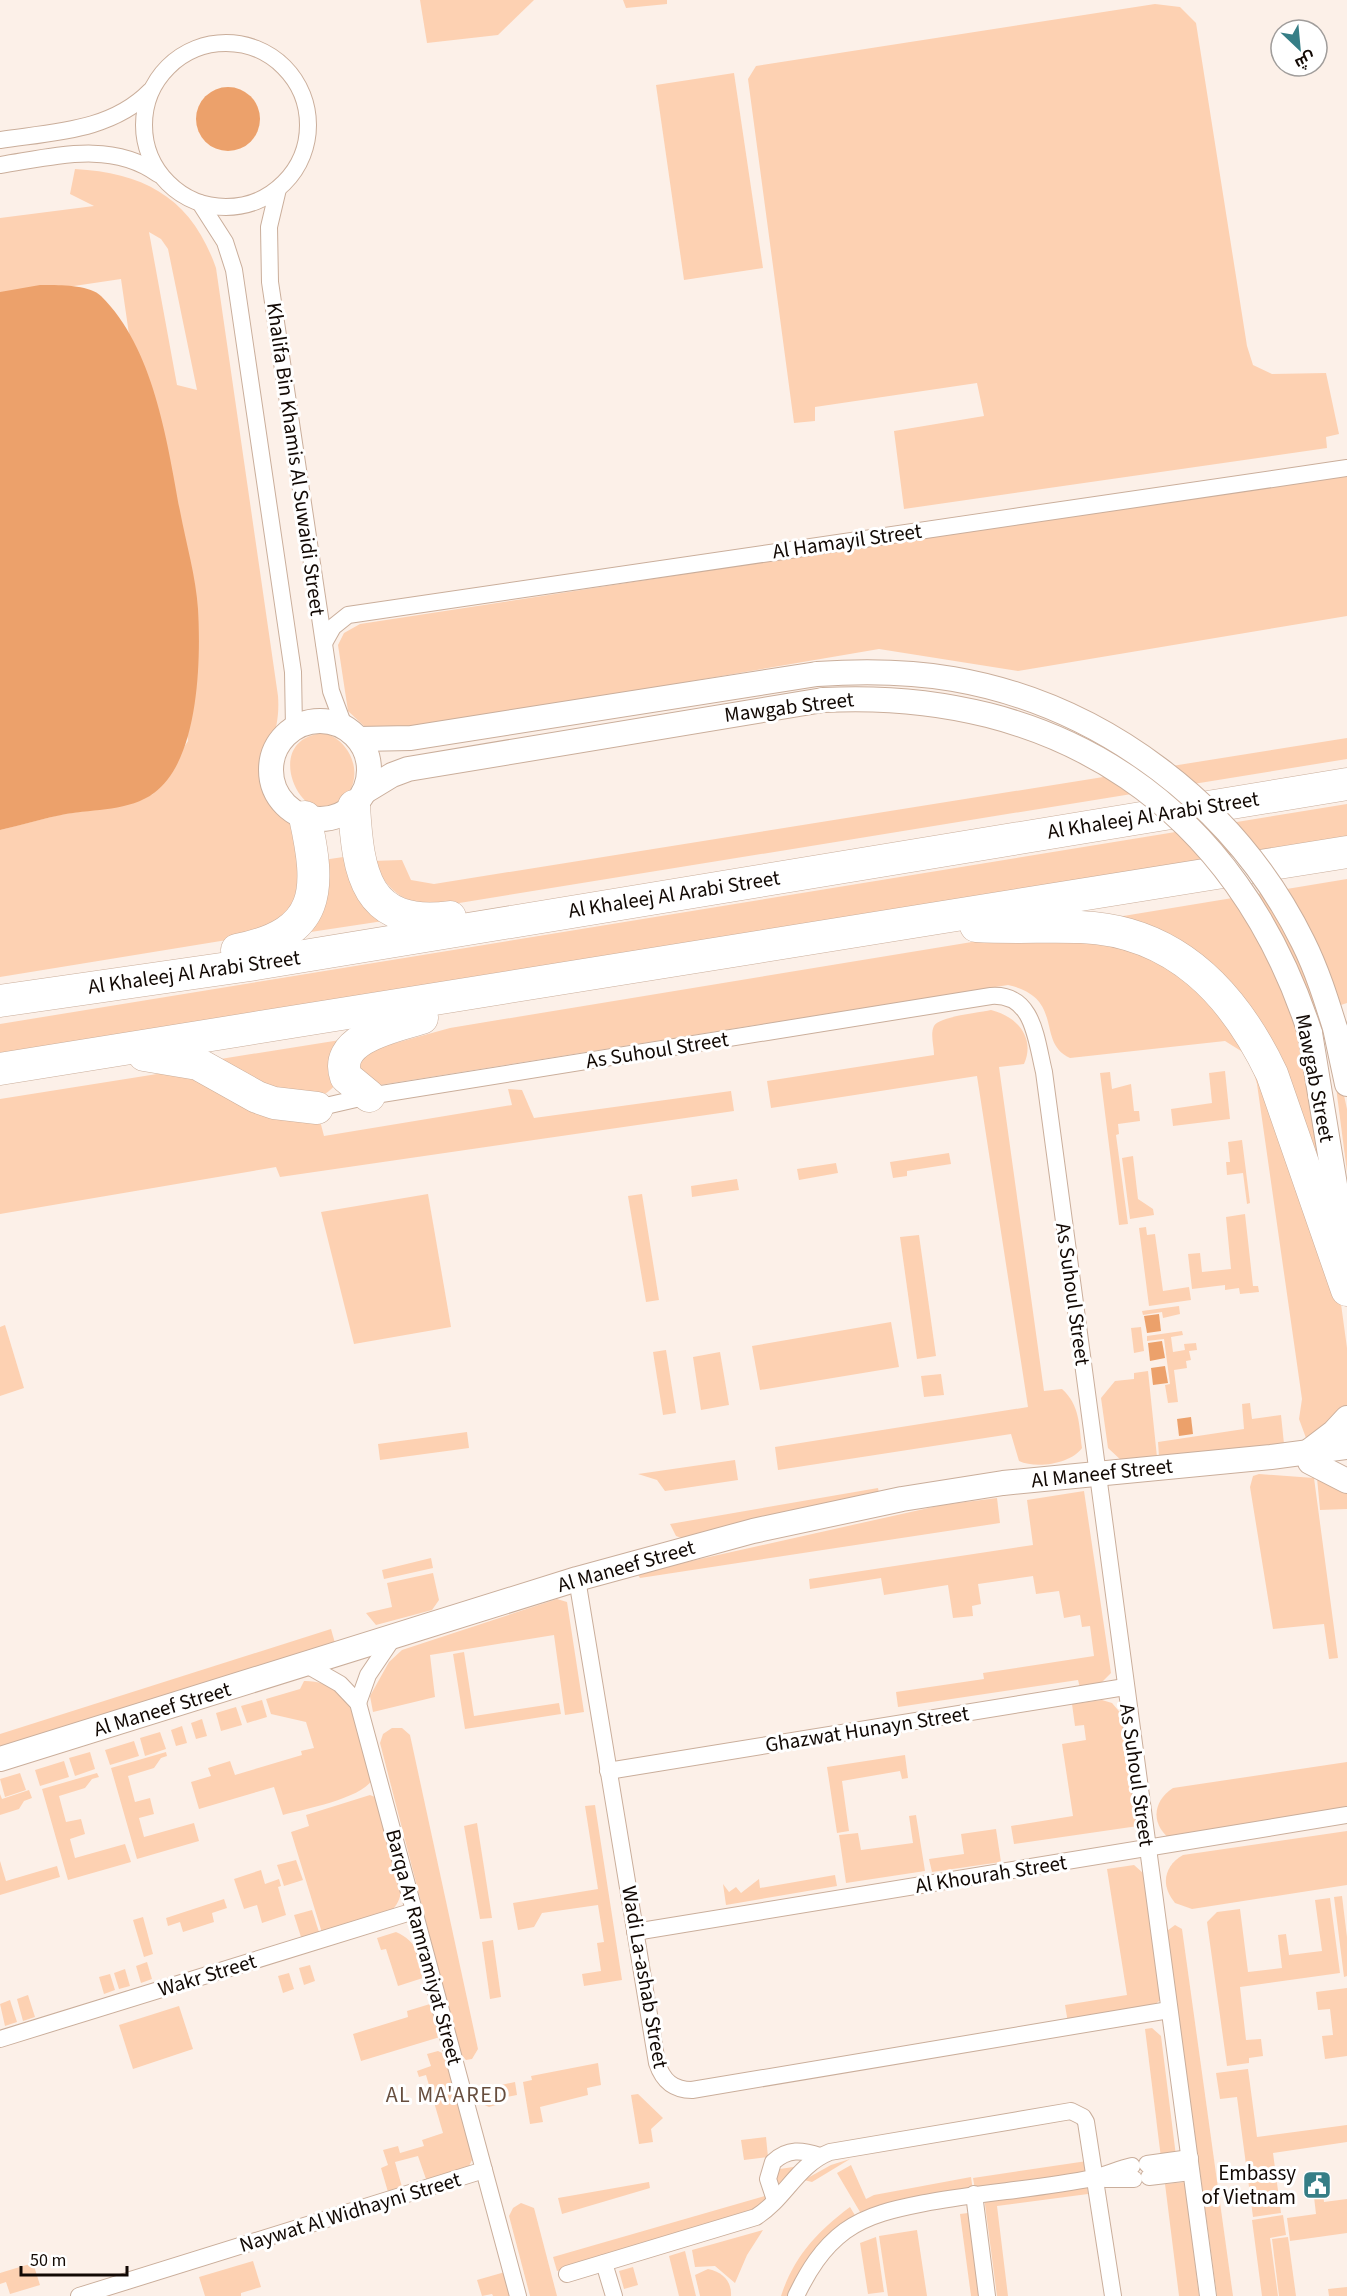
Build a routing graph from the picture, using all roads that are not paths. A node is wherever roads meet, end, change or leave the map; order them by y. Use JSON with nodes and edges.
{"nodes":[{"id":1,"x":153,"y":88,"type":"junction"},
{"id":2,"x":0,"y":140,"type":"edge"},
{"id":3,"x":0,"y":165,"type":"edge"},
{"id":4,"x":163,"y":177,"type":"junction"},
{"id":5,"x":278,"y":189,"type":"junction"},
{"id":6,"x":200,"y":203,"type":"junction"},
{"id":7,"x":1347,"y":468,"type":"edge"},
{"id":8,"x":317,"y":598,"type":"junction"},
{"id":9,"x":348,"y":615,"type":"junction"},
{"id":10,"x":324,"y":643,"type":"junction"},
{"id":11,"x":294,"y":729,"type":"junction"},
{"id":12,"x":351,"y":733,"type":"junction"},
{"id":13,"x":1347,"y":784,"type":"edge"},
{"id":14,"x":359,"y":799,"type":"junction"},
{"id":15,"x":305,"y":817,"type":"junction"},
{"id":16,"x":1347,"y":852,"type":"edge"},
{"id":17,"x":665,"y":894,"type":"junction"},
{"id":18,"x":912,"y":923,"type":"junction"},
{"id":19,"x":506,"y":990,"type":"junction"},
{"id":20,"x":13,"y":999,"type":"edge"},
{"id":21,"x":111,"y":1051,"type":"junction"},
{"id":22,"x":0,"y":1070,"type":"edge"},
{"id":23,"x":1347,"y":1084,"type":"edge"},
{"id":24,"x":369,"y":1096,"type":"junction"},
{"id":25,"x":316,"y":1108,"type":"joint"},
{"id":26,"x":1347,"y":1259,"type":"edge"},
{"id":27,"x":1347,"y":1290,"type":"edge"},
{"id":28,"x":1347,"y":1418,"type":"edge"},
{"id":29,"x":1347,"y":1447,"type":"edge"},
{"id":30,"x":1310,"y":1456,"type":"junction"},
{"id":31,"x":1347,"y":1462,"type":"edge"},
{"id":32,"x":1096,"y":1472,"type":"junction"},
{"id":33,"x":1347,"y":1481,"type":"edge"},
{"id":34,"x":577,"y":1579,"type":"junction"},
{"id":35,"x":393,"y":1638,"type":"junction"},
{"id":36,"x":305,"y":1664,"type":"junction"},
{"id":37,"x":1125,"y":1687,"type":"junction"},
{"id":38,"x":358,"y":1703,"type":"junction"},
{"id":39,"x":0,"y":1759,"type":"edge"},
{"id":40,"x":608,"y":1770,"type":"junction"},
{"id":41,"x":1347,"y":1815,"type":"edge"},
{"id":42,"x":1147,"y":1848,"type":"junction"},
{"id":43,"x":414,"y":1911,"type":"junction"},
{"id":44,"x":635,"y":1932,"type":"junction"},
{"id":45,"x":1169,"y":2010,"type":"junction"},
{"id":46,"x":0,"y":2039,"type":"edge"},
{"id":47,"x":820,"y":2156,"type":"junction"},
{"id":48,"x":1190,"y":2165,"type":"junction"},
{"id":49,"x":484,"y":2170,"type":"junction"},
{"id":50,"x":1095,"y":2178,"type":"junction"},
{"id":51,"x":974,"y":2194,"type":"junction"},
{"id":52,"x":775,"y":2200,"type":"junction"},
{"id":53,"x":604,"y":2263,"type":"junction"},
{"id":54,"x":567,"y":2274,"type":"dead end"},
{"id":55,"x":79,"y":2296,"type":"edge"},
{"id":56,"x":518,"y":2296,"type":"edge"},
{"id":57,"x":614,"y":2296,"type":"edge"},
{"id":58,"x":796,"y":2296,"type":"edge"},
{"id":59,"x":987,"y":2296,"type":"edge"},
{"id":60,"x":1113,"y":2296,"type":"edge"},
{"id":61,"x":1208,"y":2296,"type":"edge"}],
"edges":[{"from":1,"to":2,"type":"street"},
{"from":1,"to":4,"type":"street"},
{"from":1,"to":5,"type":"street"},
{"from":3,"to":4,"type":"street"},
{"from":4,"to":6,"type":"street"},
{"from":5,"to":6,"type":"street"},
{"from":5,"to":8,"type":"street","name":"Khalifa Bin Khamis Al Suwaidi Street"},
{"from":6,"to":11,"type":"street","name":"Khalifa Bin Khamis Al Suwaidi Street"},
{"from":7,"to":9,"type":"street","name":"Al Hamayil Street"},
{"from":8,"to":9,"type":"street"},
{"from":8,"to":10,"type":"street","name":"Khalifa Bin Khamis Al Suwaidi Street"},
{"from":9,"to":10,"type":"street"},
{"from":10,"to":12,"type":"street","name":"Khalifa Bin Khamis Al Suwaidi Street"},
{"from":11,"to":12,"type":"main road"},
{"from":11,"to":15,"type":"main road"},
{"from":12,"to":14,"type":"main road"},
{"from":12,"to":23,"type":"main road","name":"Mawgab Street","bridge":true},
{"from":13,"to":17,"type":"highway","name":"Al Khaleej Al Arabi Street"},
{"from":14,"to":15,"type":"main road"},
{"from":14,"to":17,"type":"highway"},
{"from":14,"to":26,"type":"main road","name":"Mawgab Street","bridge":true},
{"from":15,"to":20,"type":"highway"},
{"from":16,"to":18,"type":"highway"},
{"from":17,"to":20,"type":"highway","name":"Al Khaleej Al Arabi Street"},
{"from":18,"to":19,"type":"highway"},
{"from":18,"to":27,"type":"highway"},
{"from":19,"to":21,"type":"highway"},
{"from":19,"to":24,"type":"highway"},
{"from":21,"to":22,"type":"highway"},
{"from":21,"to":25,"type":"highway"},
{"from":24,"to":25,"type":"street","name":"As Suhoul Street"},
{"from":24,"to":32,"type":"street","name":"As Suhoul Street"},
{"from":28,"to":30,"type":"main road"},
{"from":29,"to":30,"type":"main road","name":"Al Maneef Street"},
{"from":30,"to":31,"type":"main road","name":"Al Maneef Street"},
{"from":30,"to":32,"type":"main road","name":"Al Maneef Street"},
{"from":30,"to":33,"type":"main road"},
{"from":32,"to":34,"type":"main road","name":"Al Maneef Street"},
{"from":32,"to":37,"type":"street","name":"As Suhoul Street"},
{"from":34,"to":35,"type":"main road","name":"Al Maneef Street"},
{"from":34,"to":40,"type":"street","name":"Wadi La-ashab Street"},
{"from":35,"to":36,"type":"main road","name":"Al Maneef Street"},
{"from":35,"to":38,"type":"street"},
{"from":36,"to":38,"type":"street"},
{"from":36,"to":39,"type":"main road","name":"Al Maneef Street"},
{"from":37,"to":40,"type":"street","name":"Ghazwat Hunayn Street"},
{"from":37,"to":42,"type":"street","name":"As Suhoul Street"},
{"from":38,"to":43,"type":"street","name":"Barqa Ar Ramramiyat Street"},
{"from":40,"to":44,"type":"street","name":"Wadi La-ashab Street"},
{"from":41,"to":42,"type":"street","name":"Al Khourah Street"},
{"from":42,"to":44,"type":"street","name":"Al Khourah Street"},
{"from":42,"to":45,"type":"street","name":"As Suhoul Street"},
{"from":43,"to":46,"type":"street","name":"Wakr Street"},
{"from":43,"to":49,"type":"street","name":"Barqa Ar Ramramiyat Street"},
{"from":44,"to":45,"type":"street","name":"Wadi La-ashab Street"},
{"from":45,"to":48,"type":"street","name":"As Suhoul Street"},
{"from":47,"to":50,"type":"street"},
{"from":47,"to":52,"type":"street"},
{"from":47,"to":52,"type":"street"},
{"from":48,"to":50,"type":"street"},
{"from":48,"to":61,"type":"street","name":"As Suhoul Street"},
{"from":49,"to":55,"type":"street","name":"Naywat Al Widhayni Street"},
{"from":49,"to":56,"type":"street","name":"Barqa Ar Ramramiyat Street"},
{"from":50,"to":51,"type":"street"},
{"from":50,"to":60,"type":"street"},
{"from":51,"to":58,"type":"street"},
{"from":51,"to":59,"type":"street"},
{"from":52,"to":53,"type":"street"},
{"from":53,"to":54,"type":"street"},
{"from":53,"to":57,"type":"street"}]}
